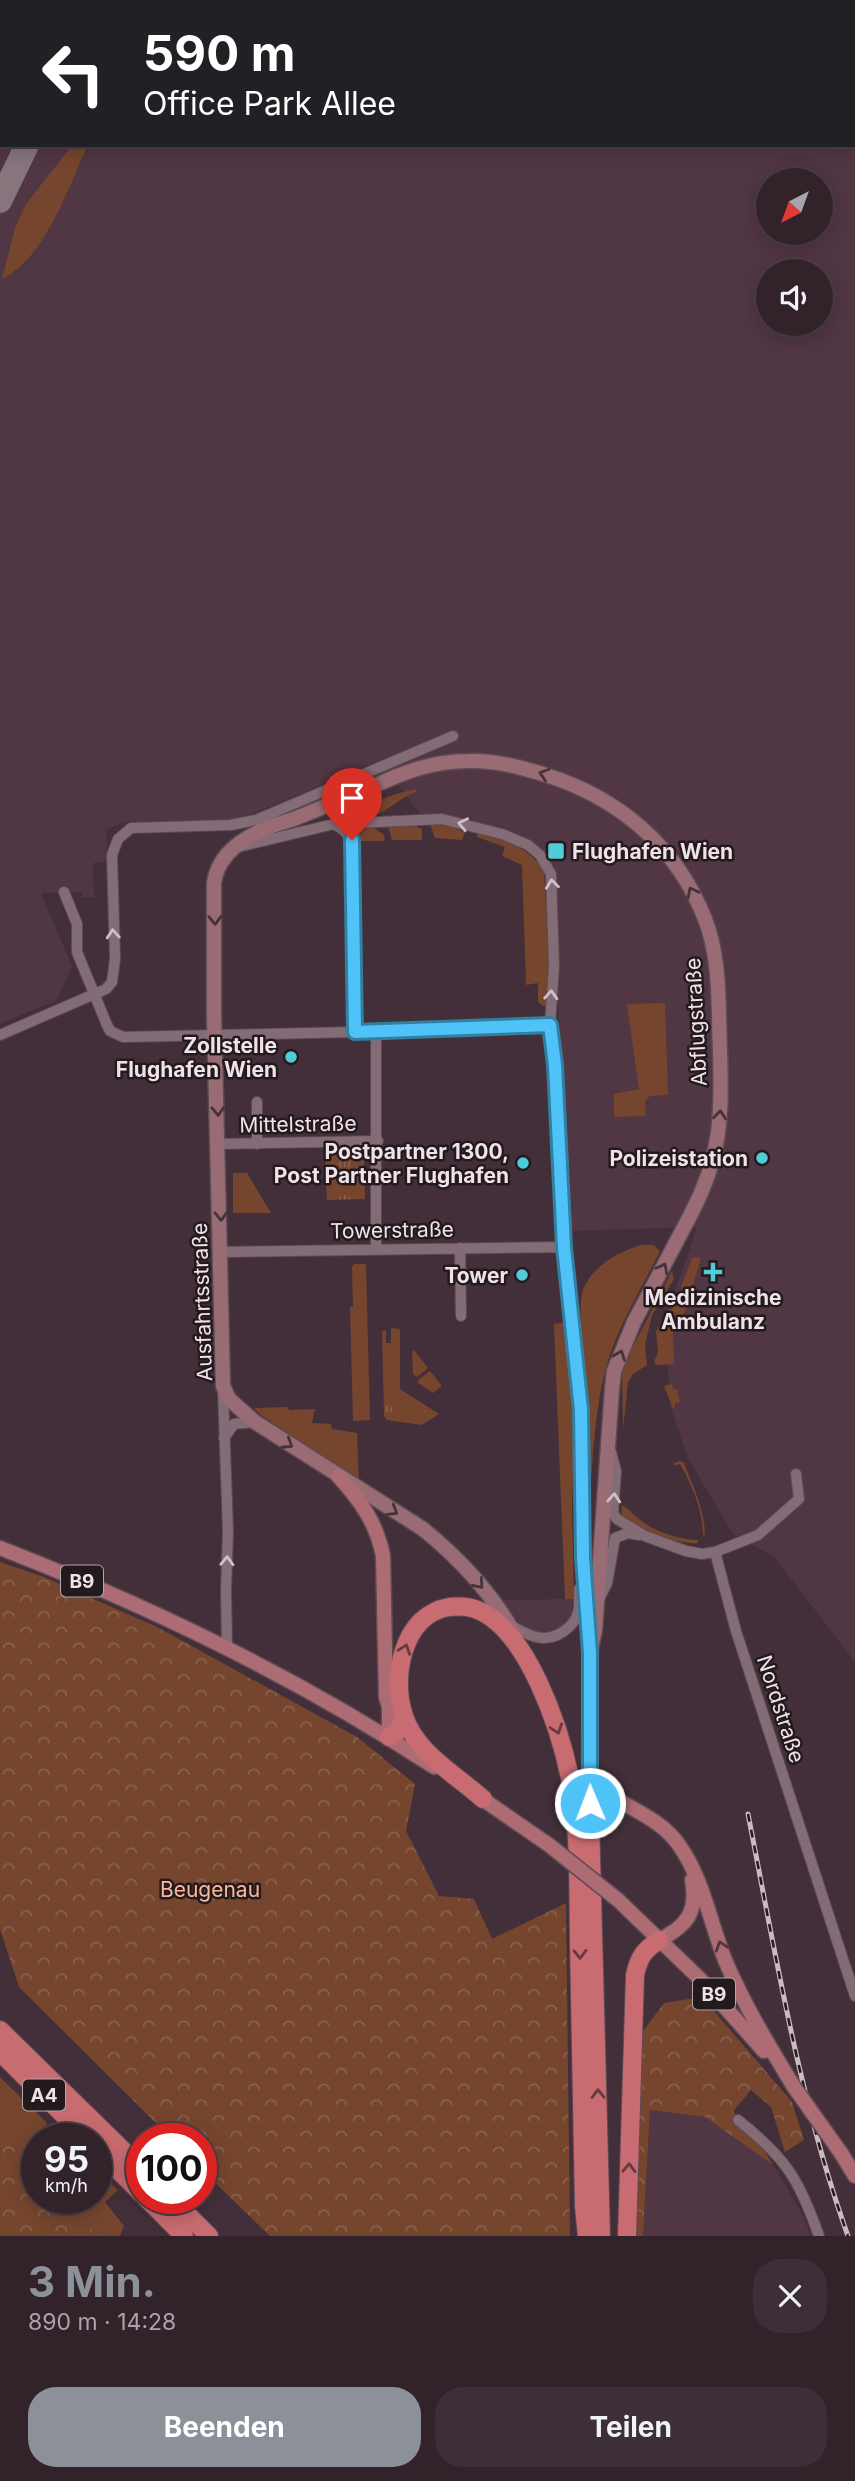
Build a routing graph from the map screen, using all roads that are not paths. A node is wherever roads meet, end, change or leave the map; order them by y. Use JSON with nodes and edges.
{"nodes":[{"id":1,"x":453,"y":736,"type":"dead end"},
{"id":2,"x":334,"y":824,"type":"junction"},
{"id":3,"x":234,"y":848,"type":"junction"},
{"id":4,"x":64,"y":892,"type":"dead end"},
{"id":5,"x":94,"y":995,"type":"junction"},
{"id":6,"x":550,"y":1025,"type":"junction"},
{"id":7,"x":376,"y":1031,"type":"junction"},
{"id":8,"x":355,"y":1032,"type":"junction"},
{"id":9,"x":215,"y":1034,"type":"junction"},
{"id":10,"x":0,"y":1035,"type":"edge"},
{"id":11,"x":257,"y":1102,"type":"dead end"},
{"id":12,"x":378,"y":1141,"type":"junction"},
{"id":13,"x":219,"y":1144,"type":"junction"},
{"id":14,"x":257,"y":1144,"type":"junction"},
{"id":15,"x":564,"y":1247,"type":"junction"},
{"id":16,"x":460,"y":1248,"type":"junction"},
{"id":17,"x":376,"y":1249,"type":"junction"},
{"id":18,"x":221,"y":1252,"type":"junction"},
{"id":19,"x":461,"y":1316,"type":"dead end"},
{"id":20,"x":223,"y":1386,"type":"junction"},
{"id":21,"x":255,"y":1422,"type":"junction"},
{"id":22,"x":224,"y":1438,"type":"junction"},
{"id":23,"x":609,"y":1443,"type":"junction"},
{"id":24,"x":796,"y":1474,"type":"dead end"},
{"id":25,"x":338,"y":1476,"type":"junction"},
{"id":26,"x":645,"y":1536,"type":"junction"},
{"id":27,"x":0,"y":1548,"type":"edge"},
{"id":28,"x":715,"y":1552,"type":"junction"},
{"id":29,"x":583,"y":1558,"type":"junction"},
{"id":30,"x":596,"y":1604,"type":"junction"},
{"id":31,"x":509,"y":1623,"type":"junction"},
{"id":32,"x":227,"y":1647,"type":"junction"},
{"id":33,"x":590,"y":1653,"type":"junction"},
{"id":34,"x":531,"y":1666,"type":"junction"},
{"id":35,"x":386,"y":1697,"type":"junction"},
{"id":36,"x":404,"y":1716,"type":"junction"},
{"id":37,"x":360,"y":1720,"type":"junction"},
{"id":38,"x":389,"y":1737,"type":"junction"},
{"id":39,"x":589,"y":1779,"type":"junction"},
{"id":40,"x":483,"y":1799,"type":"junction"},
{"id":41,"x":688,"y":1859,"type":"junction"},
{"id":42,"x":659,"y":1940,"type":"junction"},
{"id":43,"x":855,"y":1996,"type":"edge"},
{"id":44,"x":0,"y":2030,"type":"edge"},
{"id":45,"x":0,"y":2052,"type":"edge"},
{"id":46,"x":794,"y":2087,"type":"junction"},
{"id":47,"x":738,"y":2120,"type":"dead end"},
{"id":48,"x":72,"y":2123,"type":"edge"},
{"id":49,"x":126,"y":2152,"type":"edge"},
{"id":50,"x":112,"y":2164,"type":"edge"},
{"id":51,"x":855,"y":2176,"type":"edge"},
{"id":52,"x":126,"y":2178,"type":"edge"},
{"id":53,"x":584,"y":2206,"type":"junction"},
{"id":54,"x":162,"y":2214,"type":"edge"},
{"id":55,"x":188,"y":2214,"type":"edge"},
{"id":56,"x":184,"y":2236,"type":"edge"},
{"id":57,"x":209,"y":2236,"type":"edge"},
{"id":58,"x":580,"y":2236,"type":"edge"},
{"id":59,"x":587,"y":2236,"type":"edge"},
{"id":60,"x":601,"y":2236,"type":"edge"},
{"id":61,"x":627,"y":2236,"type":"edge"},
{"id":62,"x":820,"y":2236,"type":"edge"}],
"edges":[{"from":5,"to":1,"type":"street","one_way":true},
{"from":2,"to":3,"type":"street"},
{"from":6,"to":2,"type":"street","one_way":true},
{"from":2,"to":8,"type":"street"},
{"from":3,"to":9,"type":"street","name":"Ausfahrtsstraße","one_way":true},
{"from":23,"to":3,"type":"street","name":"Abflugstraße","one_way":true,"bridge":true},
{"from":4,"to":5,"type":"street"},
{"from":5,"to":9,"type":"street"},
{"from":5,"to":10,"type":"street"},
{"from":6,"to":7,"type":"street"},
{"from":6,"to":15,"type":"street"},
{"from":7,"to":8,"type":"street"},
{"from":7,"to":12,"type":"street"},
{"from":8,"to":9,"type":"street"},
{"from":9,"to":13,"type":"street","name":"Ausfahrtsstraße","one_way":true},
{"from":11,"to":14,"type":"street"},
{"from":12,"to":14,"type":"street","name":"Mittelstraße"},
{"from":12,"to":17,"type":"street"},
{"from":13,"to":14,"type":"street","name":"Mittelstraße"},
{"from":13,"to":18,"type":"street","name":"Ausfahrtsstraße","one_way":true},
{"from":15,"to":16,"type":"street","name":"Towerstraße"},
{"from":15,"to":29,"type":"street"},
{"from":16,"to":17,"type":"street","name":"Towerstraße"},
{"from":16,"to":19,"type":"street"},
{"from":17,"to":18,"type":"street","name":"Towerstraße"},
{"from":18,"to":20,"type":"street","name":"Ausfahrtsstraße"},
{"from":20,"to":21,"type":"street","name":"Ausfahrtsstraße"},
{"from":20,"to":22,"type":"street"},
{"from":21,"to":22,"type":"street"},
{"from":21,"to":25,"type":"street","name":"Ausfahrtsstraße","one_way":true},
{"from":32,"to":22,"type":"street","one_way":true},
{"from":26,"to":23,"type":"street","one_way":true},
{"from":23,"to":30,"type":"street","name":"Abflugstraße"},
{"from":24,"to":28,"type":"street"},
{"from":25,"to":31,"type":"street","name":"Ausfahrtsstraße","one_way":true},
{"from":25,"to":35,"type":"main road"},
{"from":26,"to":28,"type":"street"},
{"from":26,"to":30,"type":"street"},
{"from":27,"to":32,"type":"main road","number":"B9"},
{"from":28,"to":43,"type":"street","name":"Nordstraße"},
{"from":29,"to":31,"type":"street"},
{"from":29,"to":33,"type":"street"},
{"from":30,"to":33,"type":"street","name":"Abflugstraße"},
{"from":31,"to":34,"type":"street","name":"Ausfahrtsstraße"},
{"from":32,"to":37,"type":"main road","number":"B9"},
{"from":33,"to":39,"type":"street","name":"Abflugstraße"},
{"from":36,"to":34,"type":"highway","one_way":true},
{"from":34,"to":53,"type":"highway","one_way":true},
{"from":35,"to":37,"type":"main road"},
{"from":35,"to":38,"type":"main road"},
{"from":36,"to":38,"type":"highway"},
{"from":36,"to":40,"type":"highway"},
{"from":37,"to":38,"type":"main road","number":"B9"},
{"from":38,"to":40,"type":"main road","number":"B9"},
{"from":39,"to":41,"type":"main road"},
{"from":60,"to":39,"type":"highway","one_way":true},
{"from":40,"to":42,"type":"main road","number":"B9","bridge":true},
{"from":41,"to":42,"type":"main road"},
{"from":46,"to":41,"type":"main road","one_way":true},
{"from":42,"to":46,"type":"main road","number":"B9"},
{"from":61,"to":42,"type":"highway","one_way":true},
{"from":44,"to":49,"type":"highway","number":"A4"},
{"from":45,"to":48,"type":"highway","number":"A4"},
{"from":46,"to":51,"type":"main road","number":"B9","bridge":true},
{"from":47,"to":62,"type":"street"},
{"from":50,"to":52,"type":"highway"},
{"from":53,"to":58,"type":"highway"},
{"from":53,"to":59,"type":"highway"},
{"from":54,"to":56,"type":"highway"},
{"from":55,"to":57,"type":"highway"}]}
